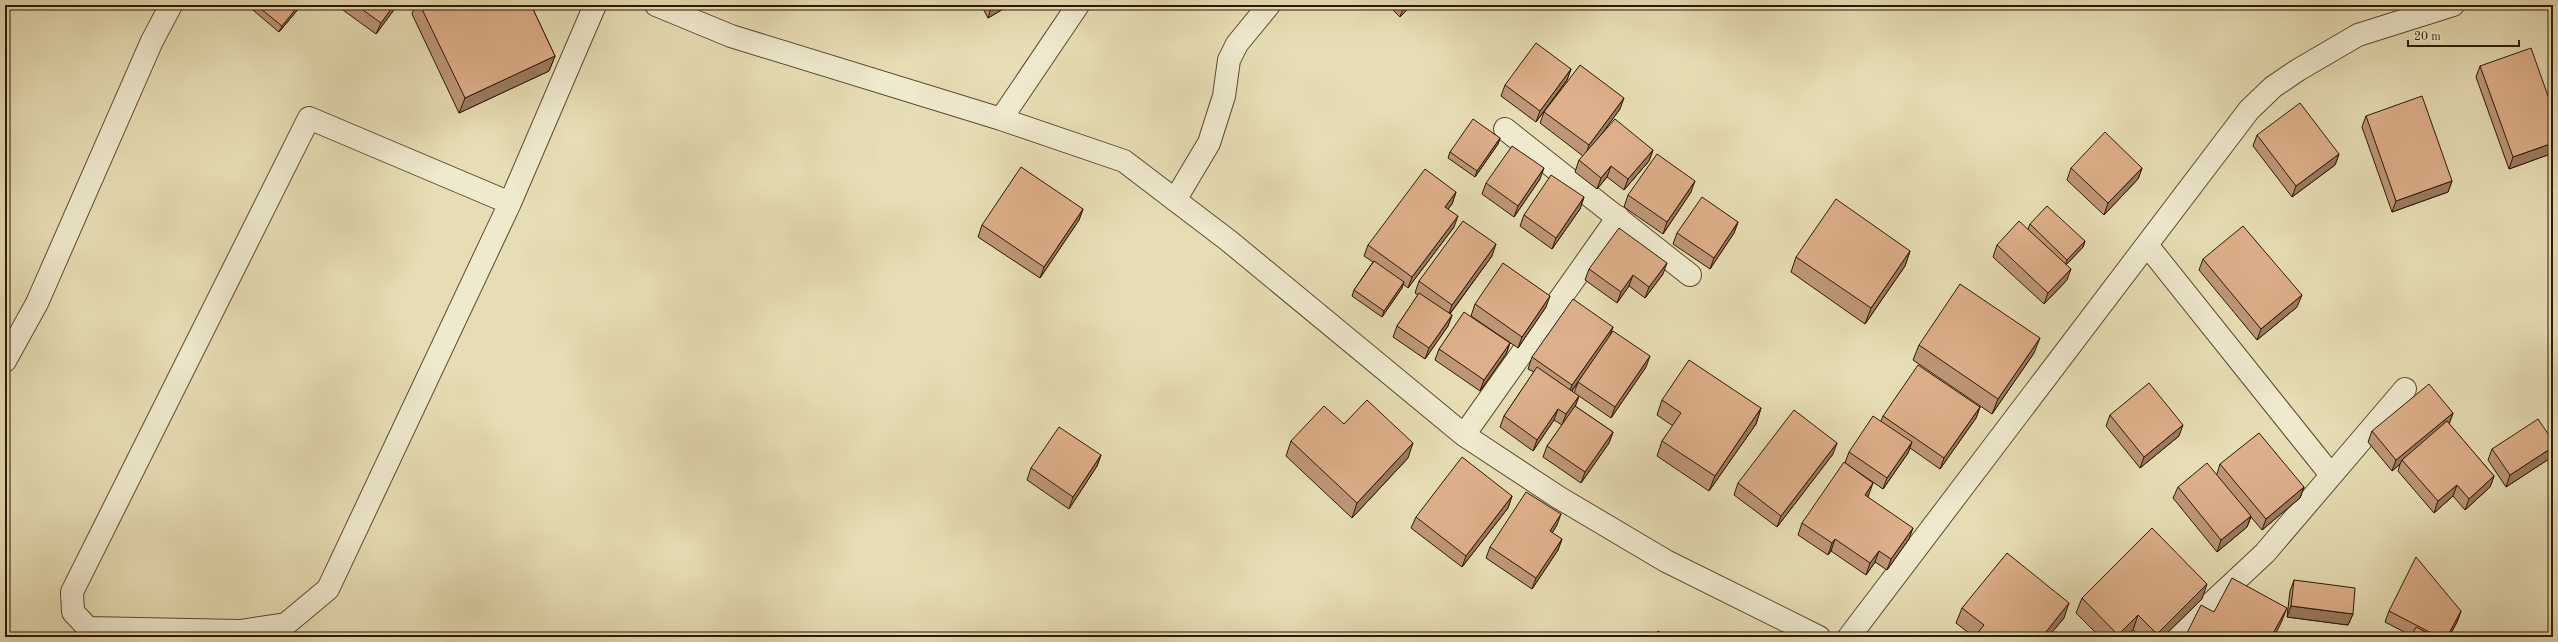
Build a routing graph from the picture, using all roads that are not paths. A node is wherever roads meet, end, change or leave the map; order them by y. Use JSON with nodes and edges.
{"nodes":[{"id":1,"x":171,"y":5,"type":"edge"},
{"id":2,"x":595,"y":5,"type":"edge"},
{"id":3,"x":656,"y":5,"type":"edge"},
{"id":4,"x":1078,"y":5,"type":"edge"},
{"id":5,"x":1269,"y":5,"type":"edge"},
{"id":6,"x":2453,"y":5,"type":"edge"},
{"id":7,"x":1002,"y":119,"type":"junction"},
{"id":8,"x":1505,"y":128,"type":"dead end"},
{"id":9,"x":1175,"y":200,"type":"junction"},
{"id":10,"x":510,"y":203,"type":"junction"},
{"id":11,"x":1618,"y":217,"type":"junction"},
{"id":12,"x":2147,"y":245,"type":"junction"},
{"id":13,"x":1690,"y":275,"type":"dead end"},
{"id":14,"x":5,"y":361,"type":"edge"},
{"id":15,"x":2405,"y":390,"type":"dead end"},
{"id":16,"x":1464,"y":435,"type":"junction"},
{"id":17,"x":2331,"y":475,"type":"junction"},
{"id":18,"x":240,"y":634,"type":"edge"},
{"id":19,"x":1819,"y":637,"type":"edge"},
{"id":20,"x":1850,"y":637,"type":"edge"},
{"id":21,"x":2175,"y":637,"type":"edge"}],
"edges":[{"from":1,"to":14,"type":"street"},
{"from":2,"to":10,"type":"street"},
{"from":3,"to":7,"type":"street"},
{"from":4,"to":7,"type":"street"},
{"from":5,"to":9,"type":"street"},
{"from":6,"to":12,"type":"street"},
{"from":7,"to":9,"type":"street"},
{"from":8,"to":11,"type":"street"},
{"from":9,"to":16,"type":"street"},
{"from":10,"to":18,"type":"street"},
{"from":10,"to":18,"type":"street"},
{"from":11,"to":13,"type":"street"},
{"from":11,"to":16,"type":"street"},
{"from":12,"to":17,"type":"street"},
{"from":12,"to":20,"type":"street"},
{"from":15,"to":17,"type":"street"},
{"from":16,"to":19,"type":"street"},
{"from":17,"to":21,"type":"street"}]}
